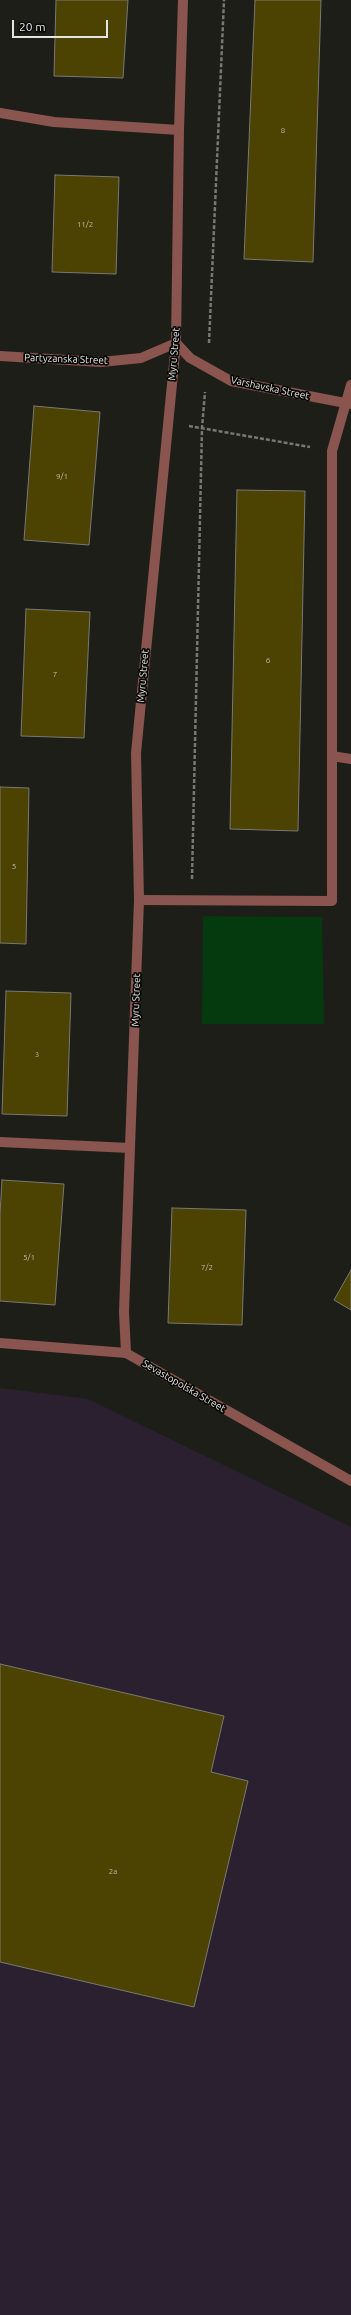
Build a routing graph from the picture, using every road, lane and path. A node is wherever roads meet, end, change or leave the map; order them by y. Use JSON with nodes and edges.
{"nodes":[{"id":1,"x":183,"y":0,"type":"edge"},
{"id":2,"x":224,"y":0,"type":"edge"},
{"id":3,"x":0,"y":113,"type":"edge"},
{"id":4,"x":179,"y":130,"type":"junction"},
{"id":5,"x":176,"y":343,"type":"junction"},
{"id":6,"x":0,"y":356,"type":"edge"},
{"id":7,"x":208,"y":368,"type":"junction"},
{"id":8,"x":351,"y":386,"type":"edge"},
{"id":9,"x":348,"y":404,"type":"edge"},
{"id":10,"x":167,"y":422,"type":"junction"},
{"id":11,"x":202,"y":428,"type":"junction"},
{"id":12,"x":332,"y":450,"type":"junction"},
{"id":13,"x":332,"y":756,"type":"junction"},
{"id":14,"x":351,"y":759,"type":"edge"},
{"id":15,"x":192,"y":899,"type":"junction"},
{"id":16,"x":139,"y":900,"type":"junction"},
{"id":17,"x":0,"y":1142,"type":"edge"},
{"id":18,"x":130,"y":1148,"type":"junction"},
{"id":19,"x":0,"y":1343,"type":"edge"},
{"id":20,"x":126,"y":1353,"type":"junction"},
{"id":21,"x":351,"y":1481,"type":"edge"}],
"edges":[{"from":1,"to":4,"type":"street","name":"Myru Street"},
{"from":2,"to":7,"type":"path"},
{"from":3,"to":4,"type":"street"},
{"from":4,"to":5,"type":"street","name":"Myru Street"},
{"from":5,"to":6,"type":"street","name":"Partyzanska Street"},
{"from":5,"to":7,"type":"street","name":"Varshavska Street"},
{"from":5,"to":10,"type":"street","name":"Myru Street"},
{"from":7,"to":9,"type":"street","name":"Varshavska Street"},
{"from":7,"to":11,"type":"path"},
{"from":8,"to":9,"type":"street"},
{"from":9,"to":12,"type":"street"},
{"from":10,"to":11,"type":"path"},
{"from":10,"to":16,"type":"street","name":"Myru Street"},
{"from":11,"to":12,"type":"path"},
{"from":11,"to":15,"type":"path"},
{"from":12,"to":13,"type":"street"},
{"from":13,"to":14,"type":"street"},
{"from":13,"to":15,"type":"street"},
{"from":15,"to":16,"type":"street"},
{"from":16,"to":18,"type":"street","name":"Myru Street"},
{"from":17,"to":18,"type":"street"},
{"from":18,"to":20,"type":"street","name":"Myru Street"},
{"from":19,"to":20,"type":"street","name":"Sevastopolska Street"},
{"from":20,"to":21,"type":"street","name":"Sevastopolska Street"}]}
